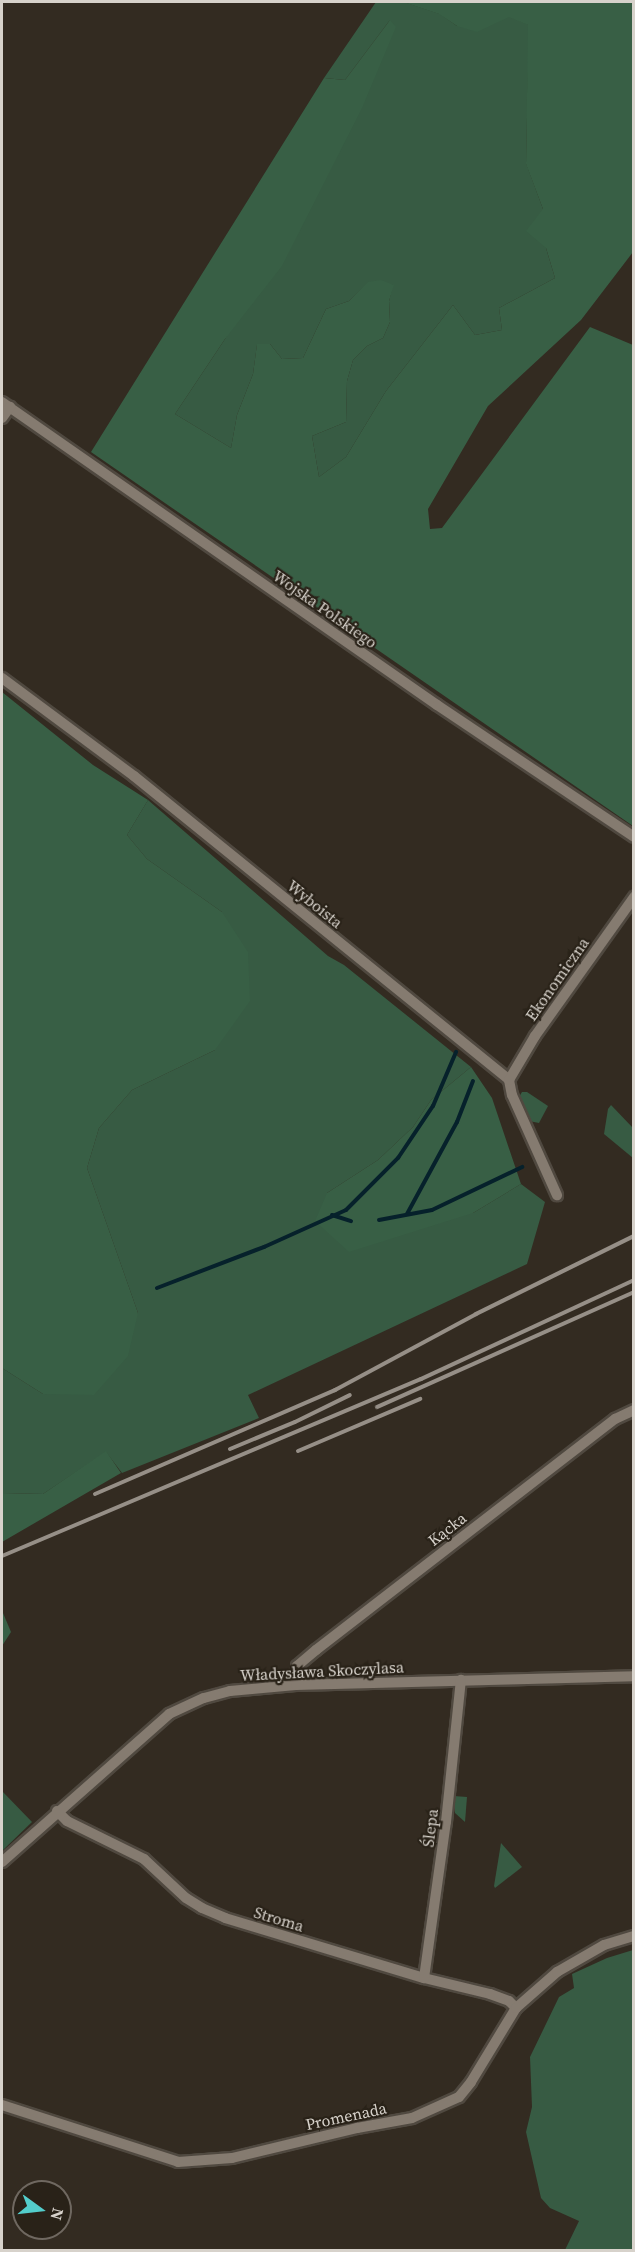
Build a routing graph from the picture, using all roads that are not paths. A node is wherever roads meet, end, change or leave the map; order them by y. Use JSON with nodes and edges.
{"nodes":[{"id":1,"x":6,"y":405,"type":"edge"},
{"id":2,"x":2,"y":418,"type":"edge"},
{"id":3,"x":2,"y":678,"type":"edge"},
{"id":4,"x":633,"y":837,"type":"edge"},
{"id":5,"x":633,"y":897,"type":"edge"},
{"id":6,"x":509,"y":1080,"type":"junction"},
{"id":7,"x":556,"y":1195,"type":"dead end"},
{"id":8,"x":633,"y":1410,"type":"edge"},
{"id":9,"x":633,"y":1676,"type":"edge"},
{"id":10,"x":461,"y":1680,"type":"junction"},
{"id":11,"x":296,"y":1685,"type":"junction"},
{"id":12,"x":57,"y":1811,"type":"junction"},
{"id":13,"x":2,"y":1862,"type":"edge"},
{"id":14,"x":633,"y":1936,"type":"edge"},
{"id":15,"x":424,"y":1978,"type":"junction"},
{"id":16,"x":516,"y":2008,"type":"junction"},
{"id":17,"x":2,"y":2105,"type":"edge"}],
"edges":[{"from":1,"to":2,"type":"street"},
{"from":1,"to":4,"type":"street","name":"Wojska Polskiego"},
{"from":3,"to":6,"type":"street","name":"Wyboista"},
{"from":5,"to":6,"type":"street","name":"Ekonomiczna"},
{"from":6,"to":7,"type":"street"},
{"from":8,"to":11,"type":"street","name":"Kącka"},
{"from":9,"to":10,"type":"street","name":"Władysława Skoczylasa"},
{"from":10,"to":11,"type":"street","name":"Władysława Skoczylasa"},
{"from":10,"to":15,"type":"street","name":"Ślepa"},
{"from":11,"to":12,"type":"street","name":"Władysława Skoczylasa"},
{"from":12,"to":13,"type":"street","name":"Władysława Skoczylasa"},
{"from":12,"to":15,"type":"street","name":"Stroma"},
{"from":14,"to":16,"type":"street","name":"Promenada"},
{"from":15,"to":16,"type":"street","name":"Stroma"},
{"from":16,"to":17,"type":"street","name":"Promenada"}]}
